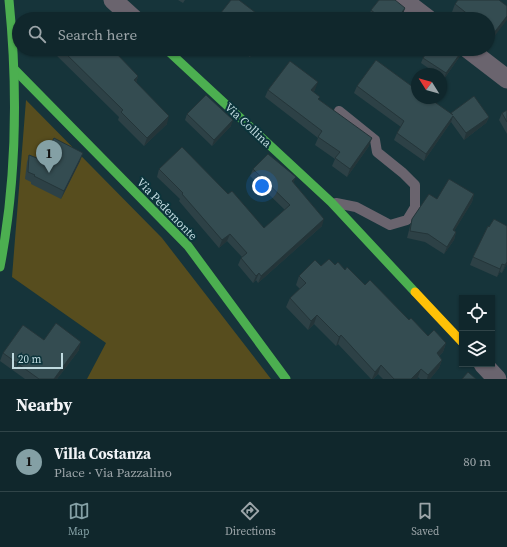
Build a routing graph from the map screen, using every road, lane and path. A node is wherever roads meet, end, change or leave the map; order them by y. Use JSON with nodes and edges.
{"nodes":[{"id":1,"x":9,"y":0,"type":"edge"},
{"id":2,"x":113,"y":0,"type":"edge"},
{"id":3,"x":403,"y":0,"type":"edge"},
{"id":4,"x":126,"y":12,"type":"edge"},
{"id":5,"x":419,"y":12,"type":"edge"},
{"id":6,"x":12,"y":35,"type":"edge"},
{"id":7,"x":14,"y":56,"type":"edge"},
{"id":8,"x":174,"y":56,"type":"edge"},
{"id":9,"x":477,"y":56,"type":"edge"},
{"id":10,"x":15,"y":70,"type":"junction"},
{"id":11,"x":507,"y":79,"type":"edge"},
{"id":12,"x":339,"y":111,"type":"dead end"},
{"id":13,"x":331,"y":202,"type":"junction"},
{"id":14,"x":0,"y":267,"type":"edge"},
{"id":15,"x":459,"y":339,"type":"edge"},
{"id":16,"x":486,"y":367,"type":"edge"},
{"id":17,"x":286,"y":379,"type":"edge"},
{"id":18,"x":497,"y":379,"type":"edge"}],
"edges":[{"from":1,"to":6,"type":"street"},
{"from":2,"to":4,"type":"street"},
{"from":3,"to":5,"type":"street"},
{"from":7,"to":10,"type":"street"},
{"from":8,"to":13,"type":"street","name":"Via Collina"},
{"from":9,"to":11,"type":"street"},
{"from":10,"to":14,"type":"street"},
{"from":10,"to":17,"type":"street","name":"Via Pedemonte"},
{"from":12,"to":13,"type":"lane"},
{"from":13,"to":15,"type":"street","name":"Via Collina"},
{"from":16,"to":18,"type":"street"}]}
